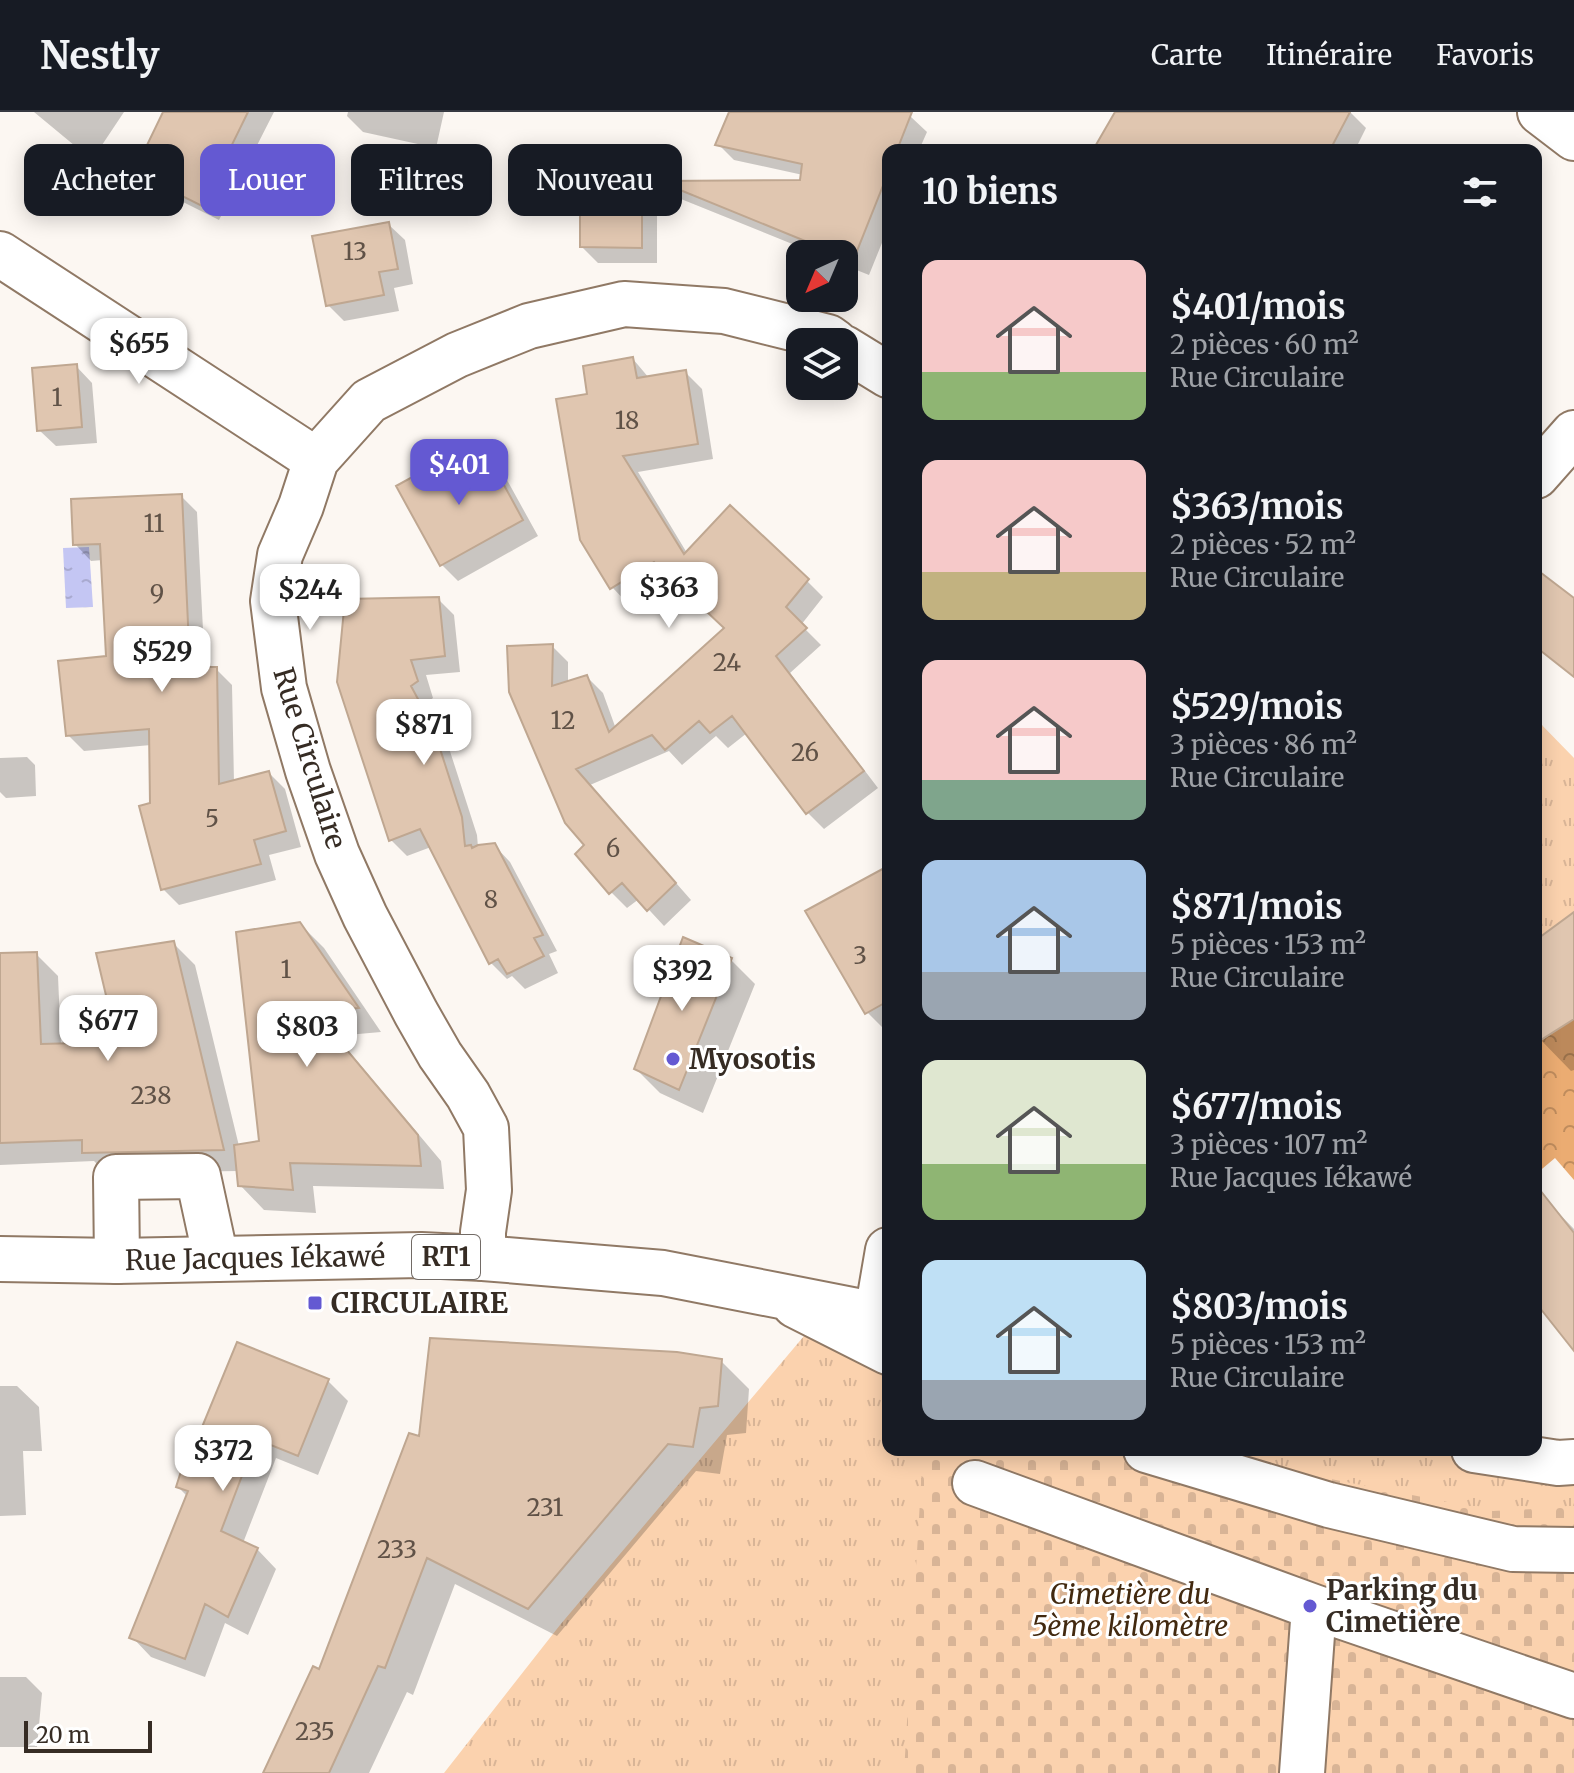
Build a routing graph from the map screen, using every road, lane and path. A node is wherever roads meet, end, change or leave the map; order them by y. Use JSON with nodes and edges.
{"nodes":[{"id":1,"x":1540,"y":112,"type":"edge"},
{"id":2,"x":1574,"y":138,"type":"edge"},
{"id":3,"x":0,"y":254,"type":"edge"},
{"id":4,"x":792,"y":328,"type":"edge"},
{"id":5,"x":858,"y":357,"type":"edge"},
{"id":6,"x":882,"y":371,"type":"edge"},
{"id":7,"x":1574,"y":433,"type":"edge"},
{"id":8,"x":316,"y":460,"type":"junction"},
{"id":9,"x":1542,"y":469,"type":"edge"},
{"id":10,"x":483,"y":1258,"type":"junction"},
{"id":11,"x":0,"y":1259,"type":"edge"},
{"id":12,"x":216,"y":1259,"type":"junction"},
{"id":13,"x":117,"y":1261,"type":"junction"},
{"id":14,"x":882,"y":1327,"type":"edge"},
{"id":15,"x":1166,"y":1456,"type":"edge"},
{"id":16,"x":1513,"y":1456,"type":"edge"},
{"id":17,"x":1574,"y":1462,"type":"edge"},
{"id":18,"x":975,"y":1483,"type":"dead end"},
{"id":19,"x":1574,"y":1550,"type":"edge"},
{"id":20,"x":1314,"y":1607,"type":"junction"},
{"id":21,"x":1574,"y":1696,"type":"edge"},
{"id":22,"x":1302,"y":1773,"type":"edge"}],
"edges":[{"from":1,"to":2,"type":"street"},
{"from":3,"to":8,"type":"street"},
{"from":4,"to":8,"type":"street","name":"Rue Circulaire"},
{"from":5,"to":6,"type":"street"},
{"from":7,"to":9,"type":"street"},
{"from":8,"to":10,"type":"street","name":"Rue Circulaire"},
{"from":10,"to":12,"type":"street","name":"Rue Jacques Iékawé","number":"RT1"},
{"from":10,"to":14,"type":"street","name":"Rue Jacques Iékawé","number":"RT1"},
{"from":11,"to":13,"type":"street","name":"Rue Jacques Iékawé","number":"RT1"},
{"from":12,"to":13,"type":"street","name":"Rue Jacques Iékawé","number":"RT1"},
{"from":12,"to":13,"type":"street"},
{"from":15,"to":19,"type":"street"},
{"from":16,"to":17,"type":"street"},
{"from":18,"to":20,"type":"street"},
{"from":20,"to":21,"type":"street"},
{"from":20,"to":22,"type":"street"}]}
